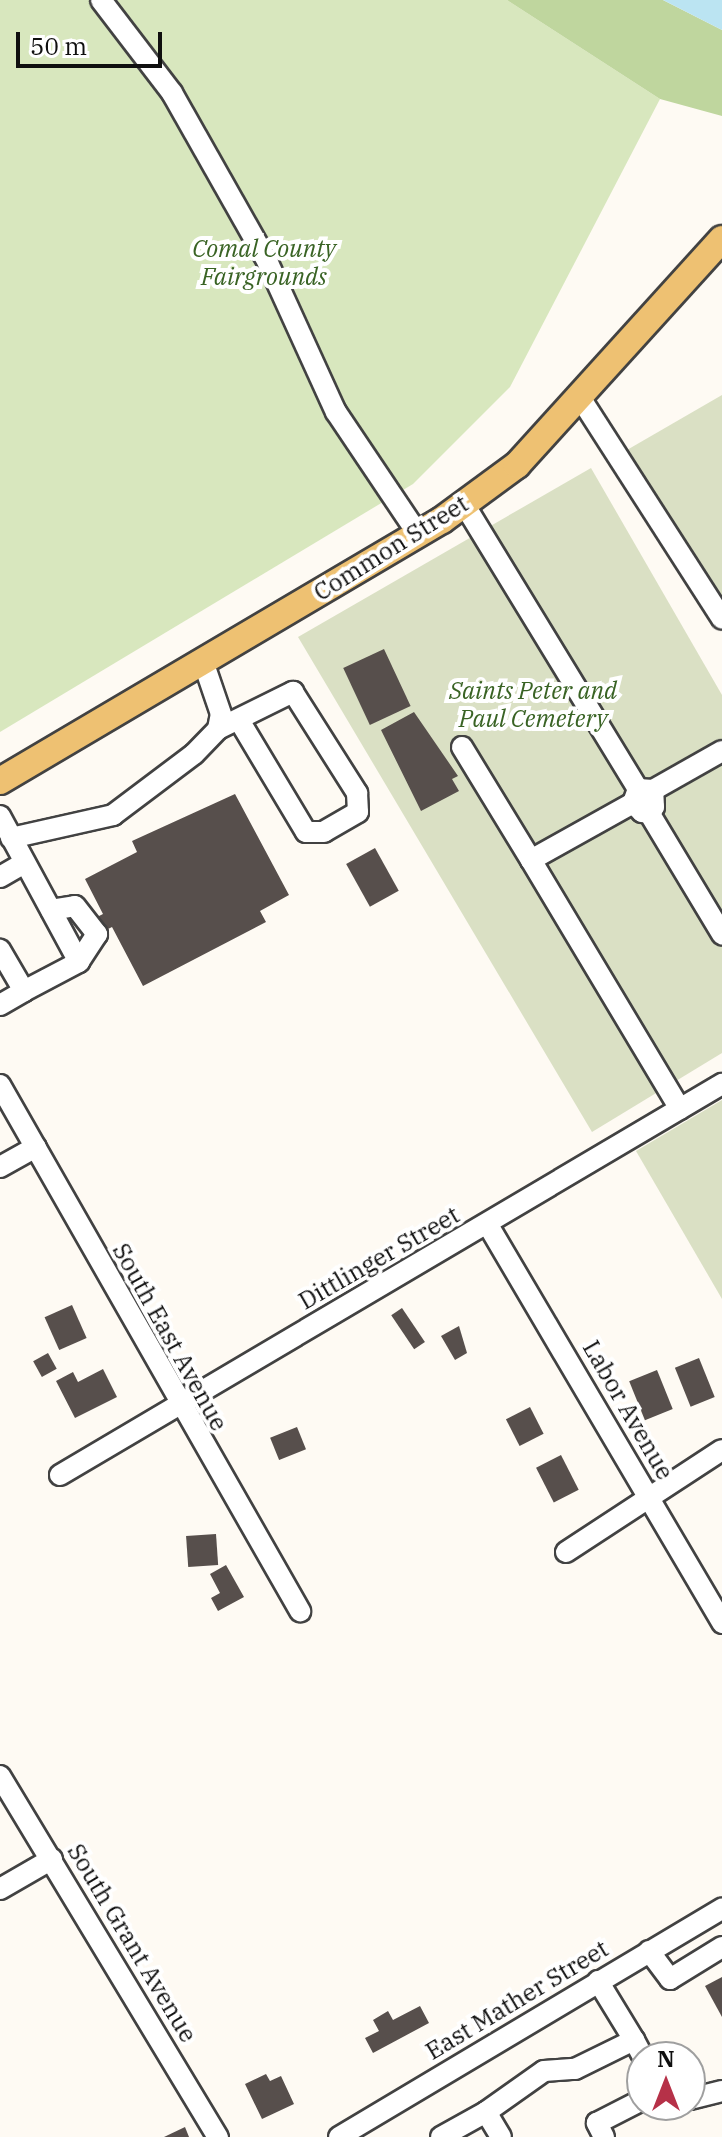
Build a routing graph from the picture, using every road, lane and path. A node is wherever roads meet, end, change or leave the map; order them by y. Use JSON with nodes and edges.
{"nodes":[{"id":1,"x":101,"y":0,"type":"edge"},
{"id":2,"x":722,"y":239,"type":"edge"},
{"id":3,"x":581,"y":399,"type":"junction"},
{"id":4,"x":464,"y":504,"type":"junction"},
{"id":5,"x":418,"y":534,"type":"junction"},
{"id":6,"x":722,"y":619,"type":"edge"},
{"id":7,"x":203,"y":661,"type":"junction"},
{"id":8,"x":239,"y":720,"type":"junction"},
{"id":9,"x":218,"y":729,"type":"junction"},
{"id":10,"x":462,"y":747,"type":"dead end"},
{"id":11,"x":722,"y":751,"type":"edge"},
{"id":12,"x":0,"y":781,"type":"edge"},
{"id":13,"x":643,"y":798,"type":"junction"},
{"id":14,"x":0,"y":816,"type":"edge"},
{"id":15,"x":11,"y":838,"type":"junction"},
{"id":16,"x":531,"y":860,"type":"junction"},
{"id":17,"x":24,"y":863,"type":"junction"},
{"id":18,"x":0,"y":877,"type":"edge"},
{"id":19,"x":51,"y":910,"type":"junction"},
{"id":20,"x":722,"y":934,"type":"edge"},
{"id":21,"x":0,"y":950,"type":"edge"},
{"id":22,"x":79,"y":962,"type":"junction"},
{"id":23,"x":24,"y":991,"type":"junction"},
{"id":24,"x":0,"y":1005,"type":"edge"},
{"id":25,"x":722,"y":1084,"type":"edge"},
{"id":26,"x":0,"y":1085,"type":"edge"},
{"id":27,"x":680,"y":1109,"type":"junction"},
{"id":28,"x":36,"y":1147,"type":"junction"},
{"id":29,"x":0,"y":1167,"type":"edge"},
{"id":30,"x":488,"y":1225,"type":"junction"},
{"id":31,"x":177,"y":1406,"type":"junction"},
{"id":32,"x":722,"y":1450,"type":"edge"},
{"id":33,"x":60,"y":1475,"type":"dead end"},
{"id":34,"x":647,"y":1495,"type":"junction"},
{"id":35,"x":566,"y":1552,"type":"dead end"},
{"id":36,"x":300,"y":1611,"type":"dead end"},
{"id":37,"x":722,"y":1623,"type":"edge"},
{"id":38,"x":0,"y":1776,"type":"edge"},
{"id":39,"x":52,"y":1859,"type":"junction"},
{"id":40,"x":0,"y":1889,"type":"edge"},
{"id":41,"x":722,"y":1909,"type":"edge"},
{"id":42,"x":722,"y":1947,"type":"edge"},
{"id":43,"x":649,"y":1951,"type":"junction"},
{"id":44,"x":598,"y":1981,"type":"junction"},
{"id":45,"x":633,"y":2041,"type":"edge"},
{"id":46,"x":626,"y":2053,"type":"edge"},
{"id":47,"x":626,"y":2108,"type":"edge"},
{"id":48,"x":486,"y":2112,"type":"junction"},
{"id":49,"x":218,"y":2137,"type":"edge"},
{"id":50,"x":339,"y":2137,"type":"edge"},
{"id":51,"x":441,"y":2137,"type":"edge"},
{"id":52,"x":501,"y":2137,"type":"edge"},
{"id":53,"x":604,"y":2137,"type":"edge"}],
"edges":[{"from":1,"to":5,"type":"street"},
{"from":2,"to":3,"type":"main road","name":"Common Street"},
{"from":3,"to":4,"type":"main road","name":"Common Street"},
{"from":3,"to":6,"type":"street"},
{"from":4,"to":5,"type":"main road","name":"Common Street"},
{"from":4,"to":13,"type":"street"},
{"from":5,"to":7,"type":"main road","name":"Common Street"},
{"from":7,"to":9,"type":"street"},
{"from":7,"to":12,"type":"main road","name":"Common Street"},
{"from":8,"to":8,"type":"street"},
{"from":8,"to":9,"type":"street"},
{"from":9,"to":15,"type":"street"},
{"from":10,"to":16,"type":"street"},
{"from":11,"to":13,"type":"street"},
{"from":13,"to":16,"type":"street"},
{"from":13,"to":20,"type":"street"},
{"from":14,"to":15,"type":"street"},
{"from":15,"to":17,"type":"street"},
{"from":16,"to":27,"type":"street"},
{"from":17,"to":18,"type":"street"},
{"from":17,"to":19,"type":"street"},
{"from":19,"to":22,"type":"street"},
{"from":19,"to":22,"type":"street"},
{"from":21,"to":23,"type":"street"},
{"from":22,"to":23,"type":"street"},
{"from":23,"to":24,"type":"street"},
{"from":25,"to":27,"type":"street","name":"Dittlinger Street"},
{"from":26,"to":28,"type":"street","name":"South East Avenue"},
{"from":27,"to":30,"type":"street","name":"Dittlinger Street"},
{"from":28,"to":29,"type":"street"},
{"from":28,"to":31,"type":"street","name":"South East Avenue"},
{"from":30,"to":31,"type":"street","name":"Dittlinger Street"},
{"from":30,"to":34,"type":"street","name":"Labor Avenue"},
{"from":31,"to":33,"type":"street","name":"Dittlinger Street"},
{"from":31,"to":36,"type":"street","name":"South East Avenue"},
{"from":32,"to":34,"type":"street"},
{"from":34,"to":35,"type":"street"},
{"from":34,"to":37,"type":"street","name":"Labor Avenue"},
{"from":38,"to":39,"type":"street","name":"South Grant Avenue"},
{"from":39,"to":40,"type":"street"},
{"from":39,"to":49,"type":"street","name":"South Grant Avenue"},
{"from":41,"to":43,"type":"street","name":"East Mather Street"},
{"from":42,"to":43,"type":"street"},
{"from":43,"to":44,"type":"street","name":"East Mather Street"},
{"from":44,"to":45,"type":"street"},
{"from":44,"to":50,"type":"street","name":"East Mather Street"},
{"from":46,"to":48,"type":"street"},
{"from":47,"to":53,"type":"street"},
{"from":48,"to":51,"type":"street"},
{"from":48,"to":52,"type":"street"}]}
